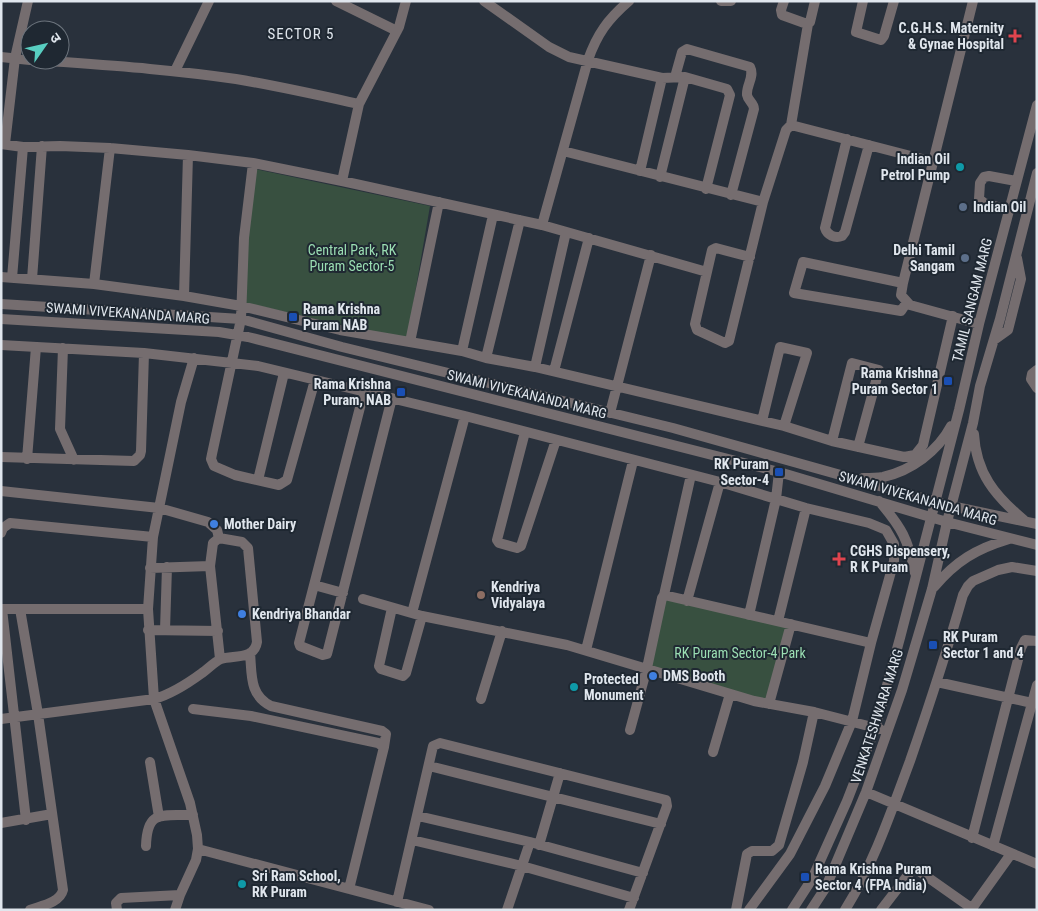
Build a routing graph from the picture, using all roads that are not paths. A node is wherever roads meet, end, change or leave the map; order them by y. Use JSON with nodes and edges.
{"nodes":[{"id":1,"x":28,"y":1,"type":"edge"},
{"id":2,"x":208,"y":1,"type":"edge"},
{"id":3,"x":336,"y":1,"type":"edge"},
{"id":4,"x":406,"y":1,"type":"edge"},
{"id":5,"x":484,"y":1,"type":"edge"},
{"id":6,"x":629,"y":1,"type":"edge"},
{"id":7,"x":721,"y":1,"type":"edge"},
{"id":8,"x":730,"y":1,"type":"edge"},
{"id":9,"x":784,"y":1,"type":"edge"},
{"id":10,"x":815,"y":1,"type":"edge"},
{"id":11,"x":863,"y":1,"type":"edge"},
{"id":12,"x":894,"y":1,"type":"edge"},
{"id":13,"x":973,"y":1,"type":"edge"},
{"id":14,"x":808,"y":24,"type":"junction"},
{"id":15,"x":397,"y":31,"type":"junction"},
{"id":16,"x":1,"y":57,"type":"edge"},
{"id":17,"x":15,"y":58,"type":"junction"},
{"id":18,"x":20,"y":59,"type":"edge"},
{"id":19,"x":588,"y":60,"type":"junction"},
{"id":20,"x":70,"y":63,"type":"edge"},
{"id":21,"x":175,"y":71,"type":"junction"},
{"id":22,"x":680,"y":77,"type":"junction"},
{"id":23,"x":662,"y":78,"type":"junction"},
{"id":24,"x":729,"y":91,"type":"junction"},
{"id":25,"x":748,"y":98,"type":"junction"},
{"id":26,"x":359,"y":104,"type":"junction"},
{"id":27,"x":1037,"y":104,"type":"edge"},
{"id":28,"x":791,"y":125,"type":"junction"},
{"id":29,"x":847,"y":139,"type":"junction"},
{"id":30,"x":3,"y":144,"type":"edge"},
{"id":31,"x":869,"y":145,"type":"junction"},
{"id":32,"x":42,"y":146,"type":"junction"},
{"id":33,"x":22,"y":147,"type":"junction"},
{"id":34,"x":110,"y":148,"type":"junction"},
{"id":35,"x":563,"y":150,"type":"junction"},
{"id":36,"x":188,"y":155,"type":"junction"},
{"id":37,"x":934,"y":162,"type":"junction"},
{"id":38,"x":253,"y":164,"type":"junction"},
{"id":39,"x":640,"y":171,"type":"junction"},
{"id":40,"x":1037,"y":173,"type":"edge"},
{"id":41,"x":660,"y":176,"type":"junction"},
{"id":42,"x":342,"y":181,"type":"junction"},
{"id":43,"x":1016,"y":181,"type":"junction"},
{"id":44,"x":706,"y":189,"type":"junction"},
{"id":45,"x":732,"y":195,"type":"junction"},
{"id":46,"x":439,"y":202,"type":"junction"},
{"id":47,"x":763,"y":202,"type":"junction"},
{"id":48,"x":1008,"y":210,"type":"junction"},
{"id":49,"x":493,"y":215,"type":"junction"},
{"id":50,"x":520,"y":220,"type":"junction"},
{"id":51,"x":542,"y":224,"type":"junction"},
{"id":52,"x":566,"y":232,"type":"junction"},
{"id":53,"x":589,"y":238,"type":"junction"},
{"id":54,"x":651,"y":255,"type":"junction"},
{"id":55,"x":750,"y":257,"type":"junction"},
{"id":56,"x":707,"y":272,"type":"junction"},
{"id":57,"x":7,"y":278,"type":"edge"},
{"id":58,"x":32,"y":279,"type":"junction"},
{"id":59,"x":903,"y":283,"type":"junction"},
{"id":60,"x":94,"y":284,"type":"junction"},
{"id":61,"x":184,"y":296,"type":"junction"},
{"id":62,"x":906,"y":302,"type":"junction"},
{"id":63,"x":1,"y":304,"type":"edge"},
{"id":64,"x":241,"y":306,"type":"junction"},
{"id":65,"x":953,"y":316,"type":"junction"},
{"id":66,"x":1,"y":319,"type":"edge"},
{"id":67,"x":241,"y":319,"type":"junction"},
{"id":68,"x":979,"y":324,"type":"junction"},
{"id":69,"x":238,"y":335,"type":"junction"},
{"id":70,"x":410,"y":342,"type":"junction"},
{"id":71,"x":1,"y":345,"type":"edge"},
{"id":72,"x":36,"y":347,"type":"junction"},
{"id":73,"x":63,"y":348,"type":"junction"},
{"id":74,"x":462,"y":351,"type":"junction"},
{"id":75,"x":144,"y":353,"type":"junction"},
{"id":76,"x":194,"y":358,"type":"junction"},
{"id":77,"x":486,"y":358,"type":"junction"},
{"id":78,"x":230,"y":362,"type":"junction"},
{"id":79,"x":535,"y":367,"type":"junction"},
{"id":80,"x":1037,"y":370,"type":"edge"},
{"id":81,"x":554,"y":371,"type":"junction"},
{"id":82,"x":284,"y":373,"type":"junction"},
{"id":83,"x":315,"y":380,"type":"junction"},
{"id":84,"x":617,"y":387,"type":"junction"},
{"id":85,"x":1037,"y":388,"type":"edge"},
{"id":86,"x":364,"y":392,"type":"junction"},
{"id":87,"x":392,"y":398,"type":"junction"},
{"id":88,"x":959,"y":410,"type":"junction"},
{"id":89,"x":610,"y":413,"type":"junction"},
{"id":90,"x":465,"y":416,"type":"junction"},
{"id":91,"x":762,"y":421,"type":"junction"},
{"id":92,"x":973,"y":423,"type":"junction"},
{"id":93,"x":784,"y":426,"type":"junction"},
{"id":94,"x":525,"y":432,"type":"junction"},
{"id":95,"x":556,"y":440,"type":"junction"},
{"id":96,"x":832,"y":441,"type":"junction"},
{"id":97,"x":858,"y":447,"type":"junction"},
{"id":98,"x":1,"y":457,"type":"edge"},
{"id":99,"x":28,"y":459,"type":"junction"},
{"id":100,"x":74,"y":460,"type":"junction"},
{"id":101,"x":633,"y":461,"type":"junction"},
{"id":102,"x":779,"y":472,"type":"junction"},
{"id":103,"x":692,"y":475,"type":"junction"},
{"id":104,"x":857,"y":478,"type":"junction"},
{"id":105,"x":258,"y":480,"type":"junction"},
{"id":106,"x":720,"y":482,"type":"junction"},
{"id":107,"x":1,"y":491,"type":"edge"},
{"id":108,"x":776,"y":499,"type":"junction"},
{"id":109,"x":879,"y":501,"type":"junction"},
{"id":110,"x":935,"y":502,"type":"junction"},
{"id":111,"x":951,"y":506,"type":"junction"},
{"id":112,"x":159,"y":508,"type":"junction"},
{"id":113,"x":806,"y":508,"type":"junction"},
{"id":114,"x":931,"y":517,"type":"junction"},
{"id":115,"x":1026,"y":521,"type":"junction"},
{"id":116,"x":947,"y":522,"type":"junction"},
{"id":117,"x":1037,"y":524,"type":"edge"},
{"id":118,"x":1,"y":533,"type":"edge"},
{"id":119,"x":153,"y":537,"type":"junction"},
{"id":120,"x":219,"y":538,"type":"junction"},
{"id":121,"x":1010,"y":539,"type":"junction"},
{"id":122,"x":1037,"y":545,"type":"edge"},
{"id":123,"x":210,"y":566,"type":"junction"},
{"id":124,"x":167,"y":567,"type":"junction"},
{"id":125,"x":150,"y":568,"type":"junction"},
{"id":126,"x":1037,"y":571,"type":"edge"},
{"id":127,"x":916,"y":577,"type":"junction"},
{"id":128,"x":314,"y":585,"type":"junction"},
{"id":129,"x":932,"y":589,"type":"junction"},
{"id":130,"x":343,"y":593,"type":"junction"},
{"id":131,"x":664,"y":595,"type":"junction"},
{"id":132,"x":363,"y":599,"type":"dead end"},
{"id":133,"x":687,"y":601,"type":"junction"},
{"id":134,"x":392,"y":608,"type":"junction"},
{"id":135,"x":2,"y":609,"type":"edge"},
{"id":136,"x":20,"y":609,"type":"junction"},
{"id":137,"x":148,"y":609,"type":"junction"},
{"id":138,"x":417,"y":615,"type":"junction"},
{"id":139,"x":749,"y":615,"type":"junction"},
{"id":140,"x":778,"y":621,"type":"junction"},
{"id":141,"x":790,"y":624,"type":"junction"},
{"id":142,"x":148,"y":630,"type":"junction"},
{"id":143,"x":165,"y":630,"type":"junction"},
{"id":144,"x":218,"y":631,"type":"junction"},
{"id":145,"x":502,"y":631,"type":"junction"},
{"id":146,"x":1037,"y":641,"type":"edge"},
{"id":147,"x":871,"y":643,"type":"junction"},
{"id":148,"x":586,"y":650,"type":"junction"},
{"id":149,"x":250,"y":653,"type":"junction"},
{"id":150,"x":220,"y":660,"type":"junction"},
{"id":151,"x":647,"y":668,"type":"junction"},
{"id":152,"x":937,"y":682,"type":"junction"},
{"id":153,"x":1037,"y":685,"type":"edge"},
{"id":154,"x":730,"y":694,"type":"junction"},
{"id":155,"x":1008,"y":697,"type":"junction"},
{"id":156,"x":154,"y":699,"type":"junction"},
{"id":157,"x":482,"y":699,"type":"dead end"},
{"id":158,"x":1032,"y":703,"type":"junction"},
{"id":159,"x":769,"y":704,"type":"junction"},
{"id":160,"x":193,"y":709,"type":"dead end"},
{"id":161,"x":814,"y":712,"type":"junction"},
{"id":162,"x":38,"y":714,"type":"junction"},
{"id":163,"x":14,"y":718,"type":"junction"},
{"id":164,"x":1033,"y":718,"type":"edge"},
{"id":165,"x":1,"y":719,"type":"edge"},
{"id":166,"x":852,"y":721,"type":"junction"},
{"id":167,"x":876,"y":727,"type":"junction"},
{"id":168,"x":630,"y":730,"type":"dead end"},
{"id":169,"x":888,"y":731,"type":"junction"},
{"id":170,"x":384,"y":747,"type":"junction"},
{"id":171,"x":713,"y":752,"type":"dead end"},
{"id":172,"x":150,"y":762,"type":"dead end"},
{"id":173,"x":429,"y":766,"type":"junction"},
{"id":174,"x":560,"y":773,"type":"junction"},
{"id":175,"x":866,"y":792,"type":"junction"},
{"id":176,"x":554,"y":798,"type":"junction"},
{"id":177,"x":894,"y":805,"type":"junction"},
{"id":178,"x":52,"y":814,"type":"junction"},
{"id":179,"x":193,"y":815,"type":"junction"},
{"id":180,"x":159,"y":816,"type":"junction"},
{"id":181,"x":418,"y":816,"type":"junction"},
{"id":182,"x":26,"y":820,"type":"junction"},
{"id":183,"x":1,"y":823,"type":"edge"},
{"id":184,"x":661,"y":824,"type":"junction"},
{"id":185,"x":972,"y":838,"type":"junction"},
{"id":186,"x":412,"y":840,"type":"junction"},
{"id":187,"x":535,"y":844,"type":"junction"},
{"id":188,"x":146,"y":846,"type":"dead end"},
{"id":189,"x":993,"y":846,"type":"junction"},
{"id":190,"x":777,"y":848,"type":"junction"},
{"id":191,"x":198,"y":849,"type":"junction"},
{"id":192,"x":790,"y":854,"type":"junction"},
{"id":193,"x":1011,"y":854,"type":"junction"},
{"id":194,"x":1037,"y":864,"type":"edge"},
{"id":195,"x":522,"y":866,"type":"junction"},
{"id":196,"x":643,"y":873,"type":"junction"},
{"id":197,"x":349,"y":889,"type":"junction"},
{"id":198,"x":180,"y":895,"type":"junction"},
{"id":199,"x":634,"y":898,"type":"junction"},
{"id":200,"x":397,"y":902,"type":"junction"},
{"id":201,"x":30,"y":910,"type":"edge"},
{"id":202,"x":117,"y":910,"type":"edge"},
{"id":203,"x":175,"y":910,"type":"edge"},
{"id":204,"x":429,"y":910,"type":"edge"},
{"id":205,"x":507,"y":910,"type":"edge"},
{"id":206,"x":629,"y":910,"type":"edge"},
{"id":207,"x":736,"y":910,"type":"edge"},
{"id":208,"x":749,"y":910,"type":"edge"},
{"id":209,"x":792,"y":910,"type":"edge"},
{"id":210,"x":811,"y":910,"type":"edge"},
{"id":211,"x":845,"y":910,"type":"edge"},
{"id":212,"x":881,"y":910,"type":"edge"}],
"edges":[{"from":1,"to":17,"type":"street"},
{"from":2,"to":21,"type":"street"},
{"from":3,"to":15,"type":"street"},
{"from":4,"to":15,"type":"street"},
{"from":5,"to":19,"type":"street"},
{"from":6,"to":19,"type":"street"},
{"from":7,"to":8,"type":"street"},
{"from":9,"to":14,"type":"street"},
{"from":10,"to":14,"type":"street"},
{"from":11,"to":12,"type":"street"},
{"from":13,"to":37,"type":"street"},
{"from":14,"to":28,"type":"street"},
{"from":15,"to":26,"type":"street"},
{"from":16,"to":17,"type":"street"},
{"from":17,"to":18,"type":"street"},
{"from":17,"to":30,"type":"street"},
{"from":19,"to":23,"type":"street"},
{"from":19,"to":35,"type":"street"},
{"from":20,"to":21,"type":"street"},
{"from":21,"to":26,"type":"street"},
{"from":22,"to":23,"type":"street"},
{"from":22,"to":24,"type":"street"},
{"from":22,"to":25,"type":"street"},
{"from":22,"to":41,"type":"street"},
{"from":23,"to":39,"type":"street"},
{"from":24,"to":25,"type":"street"},
{"from":24,"to":44,"type":"street"},
{"from":25,"to":45,"type":"street"},
{"from":26,"to":42,"type":"street"},
{"from":27,"to":43,"type":"street","name":"TAMIL SANGAM MARG"},
{"from":28,"to":29,"type":"street"},
{"from":28,"to":47,"type":"street"},
{"from":29,"to":31,"type":"street"},
{"from":29,"to":31,"type":"street"},
{"from":30,"to":33,"type":"street"},
{"from":31,"to":37,"type":"street"},
{"from":32,"to":33,"type":"street"},
{"from":32,"to":34,"type":"street"},
{"from":32,"to":58,"type":"street"},
{"from":33,"to":57,"type":"street"},
{"from":34,"to":36,"type":"street"},
{"from":34,"to":60,"type":"street"},
{"from":35,"to":39,"type":"street"},
{"from":35,"to":51,"type":"street"},
{"from":36,"to":38,"type":"street"},
{"from":36,"to":61,"type":"street"},
{"from":37,"to":59,"type":"street"},
{"from":38,"to":42,"type":"street"},
{"from":38,"to":64,"type":"street"},
{"from":39,"to":41,"type":"street"},
{"from":40,"to":92,"type":"street"},
{"from":41,"to":44,"type":"street"},
{"from":42,"to":46,"type":"street"},
{"from":43,"to":48,"type":"street","name":"TAMIL SANGAM MARG"},
{"from":43,"to":48,"type":"street"},
{"from":44,"to":45,"type":"street"},
{"from":45,"to":47,"type":"street"},
{"from":46,"to":49,"type":"street"},
{"from":46,"to":70,"type":"street"},
{"from":47,"to":55,"type":"street"},
{"from":48,"to":68,"type":"street","name":"TAMIL SANGAM MARG"},
{"from":49,"to":50,"type":"street"},
{"from":49,"to":74,"type":"street"},
{"from":50,"to":51,"type":"street"},
{"from":50,"to":77,"type":"street"},
{"from":51,"to":52,"type":"street"},
{"from":52,"to":53,"type":"street"},
{"from":52,"to":79,"type":"street"},
{"from":53,"to":54,"type":"street"},
{"from":53,"to":81,"type":"street"},
{"from":54,"to":56,"type":"street"},
{"from":54,"to":84,"type":"street"},
{"from":55,"to":56,"type":"street"},
{"from":55,"to":56,"type":"street"},
{"from":57,"to":58,"type":"street"},
{"from":58,"to":60,"type":"street"},
{"from":59,"to":62,"type":"street"},
{"from":59,"to":62,"type":"street"},
{"from":60,"to":61,"type":"street"},
{"from":61,"to":64,"type":"street"},
{"from":62,"to":65,"type":"street"},
{"from":63,"to":67,"type":"street","name":"SWAMI VIVEKANANDA MARG"},
{"from":64,"to":67,"type":"street"},
{"from":64,"to":70,"type":"street"},
{"from":65,"to":68,"type":"street"},
{"from":65,"to":97,"type":"street"},
{"from":66,"to":69,"type":"street","name":"SWAMI VIVEKANANDA MARG"},
{"from":67,"to":69,"type":"street"},
{"from":67,"to":89,"type":"street","name":"SWAMI VIVEKANANDA MARG"},
{"from":68,"to":88,"type":"street","name":"TAMIL SANGAM MARG"},
{"from":69,"to":78,"type":"street"},
{"from":69,"to":102,"type":"street","name":"SWAMI VIVEKANANDA MARG"},
{"from":70,"to":74,"type":"street"},
{"from":71,"to":72,"type":"street"},
{"from":72,"to":73,"type":"street"},
{"from":72,"to":99,"type":"street"},
{"from":73,"to":75,"type":"street"},
{"from":73,"to":100,"type":"street"},
{"from":74,"to":77,"type":"street"},
{"from":75,"to":76,"type":"street"},
{"from":75,"to":100,"type":"street"},
{"from":76,"to":78,"type":"street"},
{"from":76,"to":112,"type":"street"},
{"from":77,"to":79,"type":"street"},
{"from":78,"to":82,"type":"street"},
{"from":78,"to":105,"type":"street"},
{"from":79,"to":81,"type":"street"},
{"from":80,"to":85,"type":"street"},
{"from":81,"to":84,"type":"street"},
{"from":82,"to":83,"type":"street"},
{"from":82,"to":105,"type":"street"},
{"from":83,"to":86,"type":"street"},
{"from":83,"to":105,"type":"street"},
{"from":84,"to":89,"type":"street"},
{"from":84,"to":91,"type":"street"},
{"from":86,"to":87,"type":"street"},
{"from":86,"to":128,"type":"street"},
{"from":87,"to":90,"type":"street"},
{"from":87,"to":130,"type":"street"},
{"from":88,"to":104,"type":"street"},
{"from":88,"to":110,"type":"street","name":"TAMIL SANGAM MARG"},
{"from":89,"to":104,"type":"street","name":"SWAMI VIVEKANANDA MARG"},
{"from":90,"to":94,"type":"street"},
{"from":90,"to":138,"type":"street"},
{"from":91,"to":93,"type":"street"},
{"from":91,"to":93,"type":"street"},
{"from":92,"to":111,"type":"street"},
{"from":92,"to":115,"type":"street"},
{"from":93,"to":96,"type":"street"},
{"from":94,"to":95,"type":"street"},
{"from":94,"to":95,"type":"street"},
{"from":95,"to":101,"type":"street"},
{"from":96,"to":97,"type":"street"},
{"from":96,"to":97,"type":"street"},
{"from":98,"to":99,"type":"street"},
{"from":99,"to":100,"type":"street"},
{"from":101,"to":103,"type":"street"},
{"from":101,"to":148,"type":"street"},
{"from":102,"to":108,"type":"street"},
{"from":102,"to":109,"type":"street","name":"SWAMI VIVEKANANDA MARG"},
{"from":103,"to":106,"type":"street"},
{"from":103,"to":131,"type":"street"},
{"from":104,"to":110,"type":"street","name":"SWAMI VIVEKANANDA MARG"},
{"from":106,"to":108,"type":"street"},
{"from":106,"to":133,"type":"street"},
{"from":107,"to":112,"type":"street"},
{"from":108,"to":113,"type":"street"},
{"from":108,"to":139,"type":"street"},
{"from":109,"to":114,"type":"street","name":"SWAMI VIVEKANANDA MARG"},
{"from":109,"to":127,"type":"street"},
{"from":110,"to":111,"type":"street","name":"SWAMI VIVEKANANDA MARG"},
{"from":110,"to":114,"type":"street","name":"TAMIL SANGAM MARG"},
{"from":111,"to":115,"type":"street","name":"SWAMI VIVEKANANDA MARG"},
{"from":111,"to":116,"type":"street","name":"VENKATESHWARA MARG"},
{"from":112,"to":119,"type":"street"},
{"from":112,"to":120,"type":"street"},
{"from":113,"to":140,"type":"street"},
{"from":113,"to":147,"type":"street"},
{"from":114,"to":116,"type":"street","name":"SWAMI VIVEKANANDA MARG"},
{"from":114,"to":127,"type":"street","name":"TAMIL SANGAM MARG"},
{"from":115,"to":117,"type":"street","name":"SWAMI VIVEKANANDA MARG"},
{"from":116,"to":121,"type":"street","name":"SWAMI VIVEKANANDA MARG"},
{"from":116,"to":129,"type":"street","name":"VENKATESHWARA MARG"},
{"from":118,"to":119,"type":"street"},
{"from":119,"to":125,"type":"street"},
{"from":120,"to":123,"type":"street"},
{"from":120,"to":149,"type":"street"},
{"from":121,"to":122,"type":"street","name":"SWAMI VIVEKANANDA MARG"},
{"from":121,"to":129,"type":"street"},
{"from":123,"to":124,"type":"street"},
{"from":123,"to":144,"type":"street"},
{"from":124,"to":125,"type":"street"},
{"from":124,"to":143,"type":"street"},
{"from":125,"to":137,"type":"street"},
{"from":126,"to":152,"type":"street"},
{"from":127,"to":167,"type":"street","name":"TAMIL SANGAM MARG"},
{"from":128,"to":130,"type":"street"},
{"from":128,"to":130,"type":"street"},
{"from":129,"to":169,"type":"street","name":"VENKATESHWARA MARG"},
{"from":131,"to":133,"type":"street"},
{"from":131,"to":151,"type":"street"},
{"from":132,"to":134,"type":"street"},
{"from":133,"to":139,"type":"street"},
{"from":134,"to":138,"type":"street"},
{"from":134,"to":138,"type":"street"},
{"from":135,"to":136,"type":"street"},
{"from":135,"to":163,"type":"street"},
{"from":136,"to":137,"type":"street"},
{"from":136,"to":162,"type":"street"},
{"from":137,"to":142,"type":"street"},
{"from":138,"to":145,"type":"street"},
{"from":139,"to":140,"type":"street"},
{"from":140,"to":141,"type":"street"},
{"from":141,"to":147,"type":"street"},
{"from":141,"to":159,"type":"street"},
{"from":142,"to":143,"type":"street"},
{"from":142,"to":156,"type":"street"},
{"from":143,"to":144,"type":"street"},
{"from":144,"to":150,"type":"street"},
{"from":145,"to":148,"type":"street"},
{"from":145,"to":157,"type":"street"},
{"from":146,"to":155,"type":"street"},
{"from":147,"to":166,"type":"street"},
{"from":148,"to":151,"type":"street"},
{"from":149,"to":150,"type":"street"},
{"from":149,"to":170,"type":"street"},
{"from":150,"to":156,"type":"street"},
{"from":151,"to":154,"type":"street"},
{"from":151,"to":168,"type":"street"},
{"from":152,"to":155,"type":"street"},
{"from":152,"to":177,"type":"street"},
{"from":153,"to":158,"type":"street"},
{"from":154,"to":159,"type":"street"},
{"from":154,"to":171,"type":"street"},
{"from":155,"to":158,"type":"street"},
{"from":155,"to":185,"type":"street"},
{"from":156,"to":162,"type":"street"},
{"from":156,"to":179,"type":"street"},
{"from":158,"to":164,"type":"street"},
{"from":159,"to":161,"type":"street"},
{"from":160,"to":170,"type":"street"},
{"from":161,"to":166,"type":"street"},
{"from":161,"to":190,"type":"street"},
{"from":162,"to":163,"type":"street"},
{"from":162,"to":178,"type":"street"},
{"from":163,"to":165,"type":"street"},
{"from":163,"to":182,"type":"street"},
{"from":164,"to":189,"type":"street"},
{"from":166,"to":167,"type":"street"},
{"from":166,"to":192,"type":"street"},
{"from":167,"to":169,"type":"street"},
{"from":167,"to":209,"type":"street","name":"TAMIL SANGAM MARG"},
{"from":169,"to":175,"type":"street","name":"VENKATESHWARA MARG"},
{"from":170,"to":197,"type":"street"},
{"from":172,"to":180,"type":"street"},
{"from":173,"to":174,"type":"street"},
{"from":173,"to":176,"type":"street"},
{"from":173,"to":181,"type":"street"},
{"from":174,"to":176,"type":"street"},
{"from":174,"to":184,"type":"street"},
{"from":175,"to":177,"type":"street"},
{"from":175,"to":210,"type":"street","name":"VENKATESHWARA MARG"},
{"from":176,"to":184,"type":"street"},
{"from":176,"to":187,"type":"street"},
{"from":177,"to":185,"type":"street"},
{"from":177,"to":211,"type":"street"},
{"from":178,"to":182,"type":"street"},
{"from":178,"to":201,"type":"street"},
{"from":179,"to":180,"type":"street"},
{"from":179,"to":191,"type":"street"},
{"from":180,"to":188,"type":"street"},
{"from":181,"to":186,"type":"street"},
{"from":181,"to":187,"type":"street"},
{"from":182,"to":183,"type":"street"},
{"from":184,"to":196,"type":"street"},
{"from":185,"to":189,"type":"street"},
{"from":186,"to":195,"type":"street"},
{"from":186,"to":200,"type":"street"},
{"from":187,"to":195,"type":"street"},
{"from":187,"to":196,"type":"street"},
{"from":189,"to":193,"type":"street"},
{"from":190,"to":192,"type":"street"},
{"from":190,"to":207,"type":"street"},
{"from":191,"to":197,"type":"street"},
{"from":191,"to":198,"type":"street"},
{"from":192,"to":208,"type":"street"},
{"from":193,"to":194,"type":"street"},
{"from":193,"to":212,"type":"street"},
{"from":195,"to":199,"type":"street"},
{"from":195,"to":205,"type":"street"},
{"from":196,"to":199,"type":"street"},
{"from":197,"to":200,"type":"street"},
{"from":198,"to":202,"type":"street"},
{"from":198,"to":203,"type":"street"},
{"from":199,"to":206,"type":"street"},
{"from":200,"to":204,"type":"street"}]}
